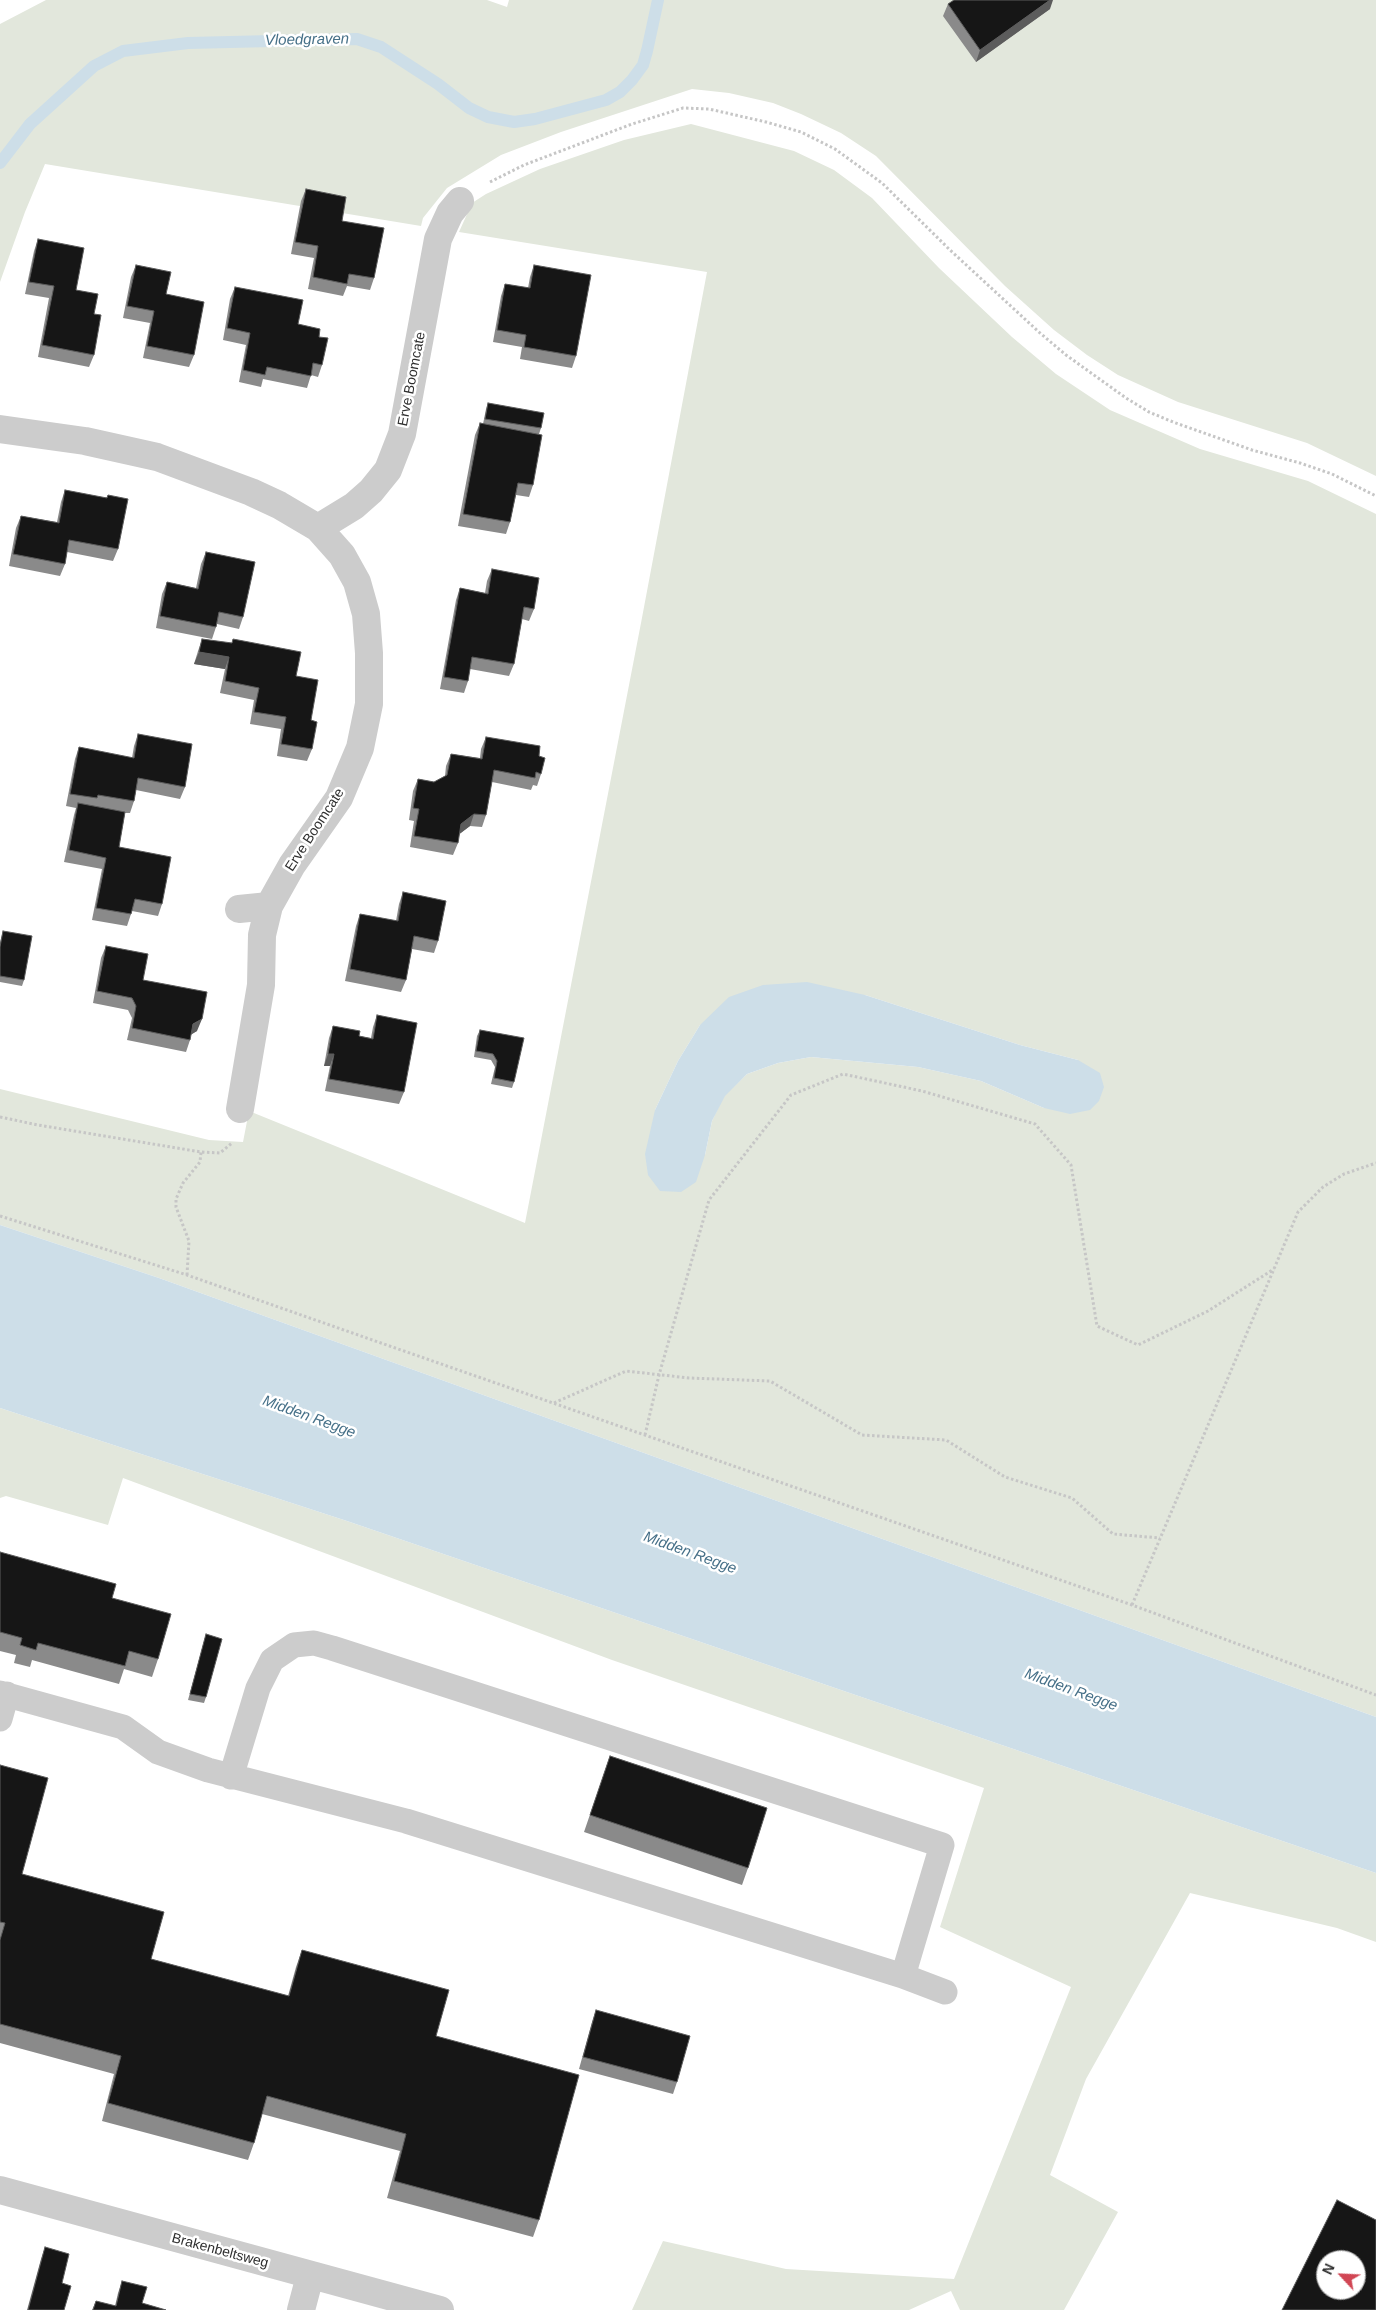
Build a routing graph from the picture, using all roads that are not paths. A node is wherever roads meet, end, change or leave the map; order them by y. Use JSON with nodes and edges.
{"nodes":[{"id":1,"x":460,"y":201,"type":"road end"},
{"id":2,"x":0,"y":429,"type":"edge"},
{"id":3,"x":318,"y":528,"type":"junction"},
{"id":4,"x":269,"y":906,"type":"junction"},
{"id":5,"x":239,"y":909,"type":"dead end"},
{"id":6,"x":240,"y":1109,"type":"road end"},
{"id":7,"x":3,"y":1693,"type":"edge"},
{"id":8,"x":0,"y":1719,"type":"edge"},
{"id":9,"x":231,"y":1777,"type":"junction"},
{"id":10,"x":903,"y":1976,"type":"junction"},
{"id":11,"x":945,"y":1992,"type":"dead end"},
{"id":12,"x":0,"y":2190,"type":"edge"},
{"id":13,"x":310,"y":2276,"type":"junction"},
{"id":14,"x":301,"y":2310,"type":"edge"},
{"id":15,"x":440,"y":2310,"type":"edge"}],
"edges":[{"from":1,"to":3,"type":"street","name":"Erve Boomcate"},
{"from":2,"to":3,"type":"street","name":"Erve Boomcate"},
{"from":3,"to":4,"type":"street","name":"Erve Boomcate"},
{"from":4,"to":5,"type":"street"},
{"from":4,"to":6,"type":"street","name":"Erve Boomcate"},
{"from":7,"to":8,"type":"lane"},
{"from":7,"to":9,"type":"lane"},
{"from":9,"to":10,"type":"lane"},
{"from":9,"to":10,"type":"lane"},
{"from":10,"to":11,"type":"lane"},
{"from":12,"to":13,"type":"street","name":"Brakenbeltsweg"},
{"from":13,"to":14,"type":"street"},
{"from":13,"to":15,"type":"street","name":"Brakenbeltsweg"}]}
